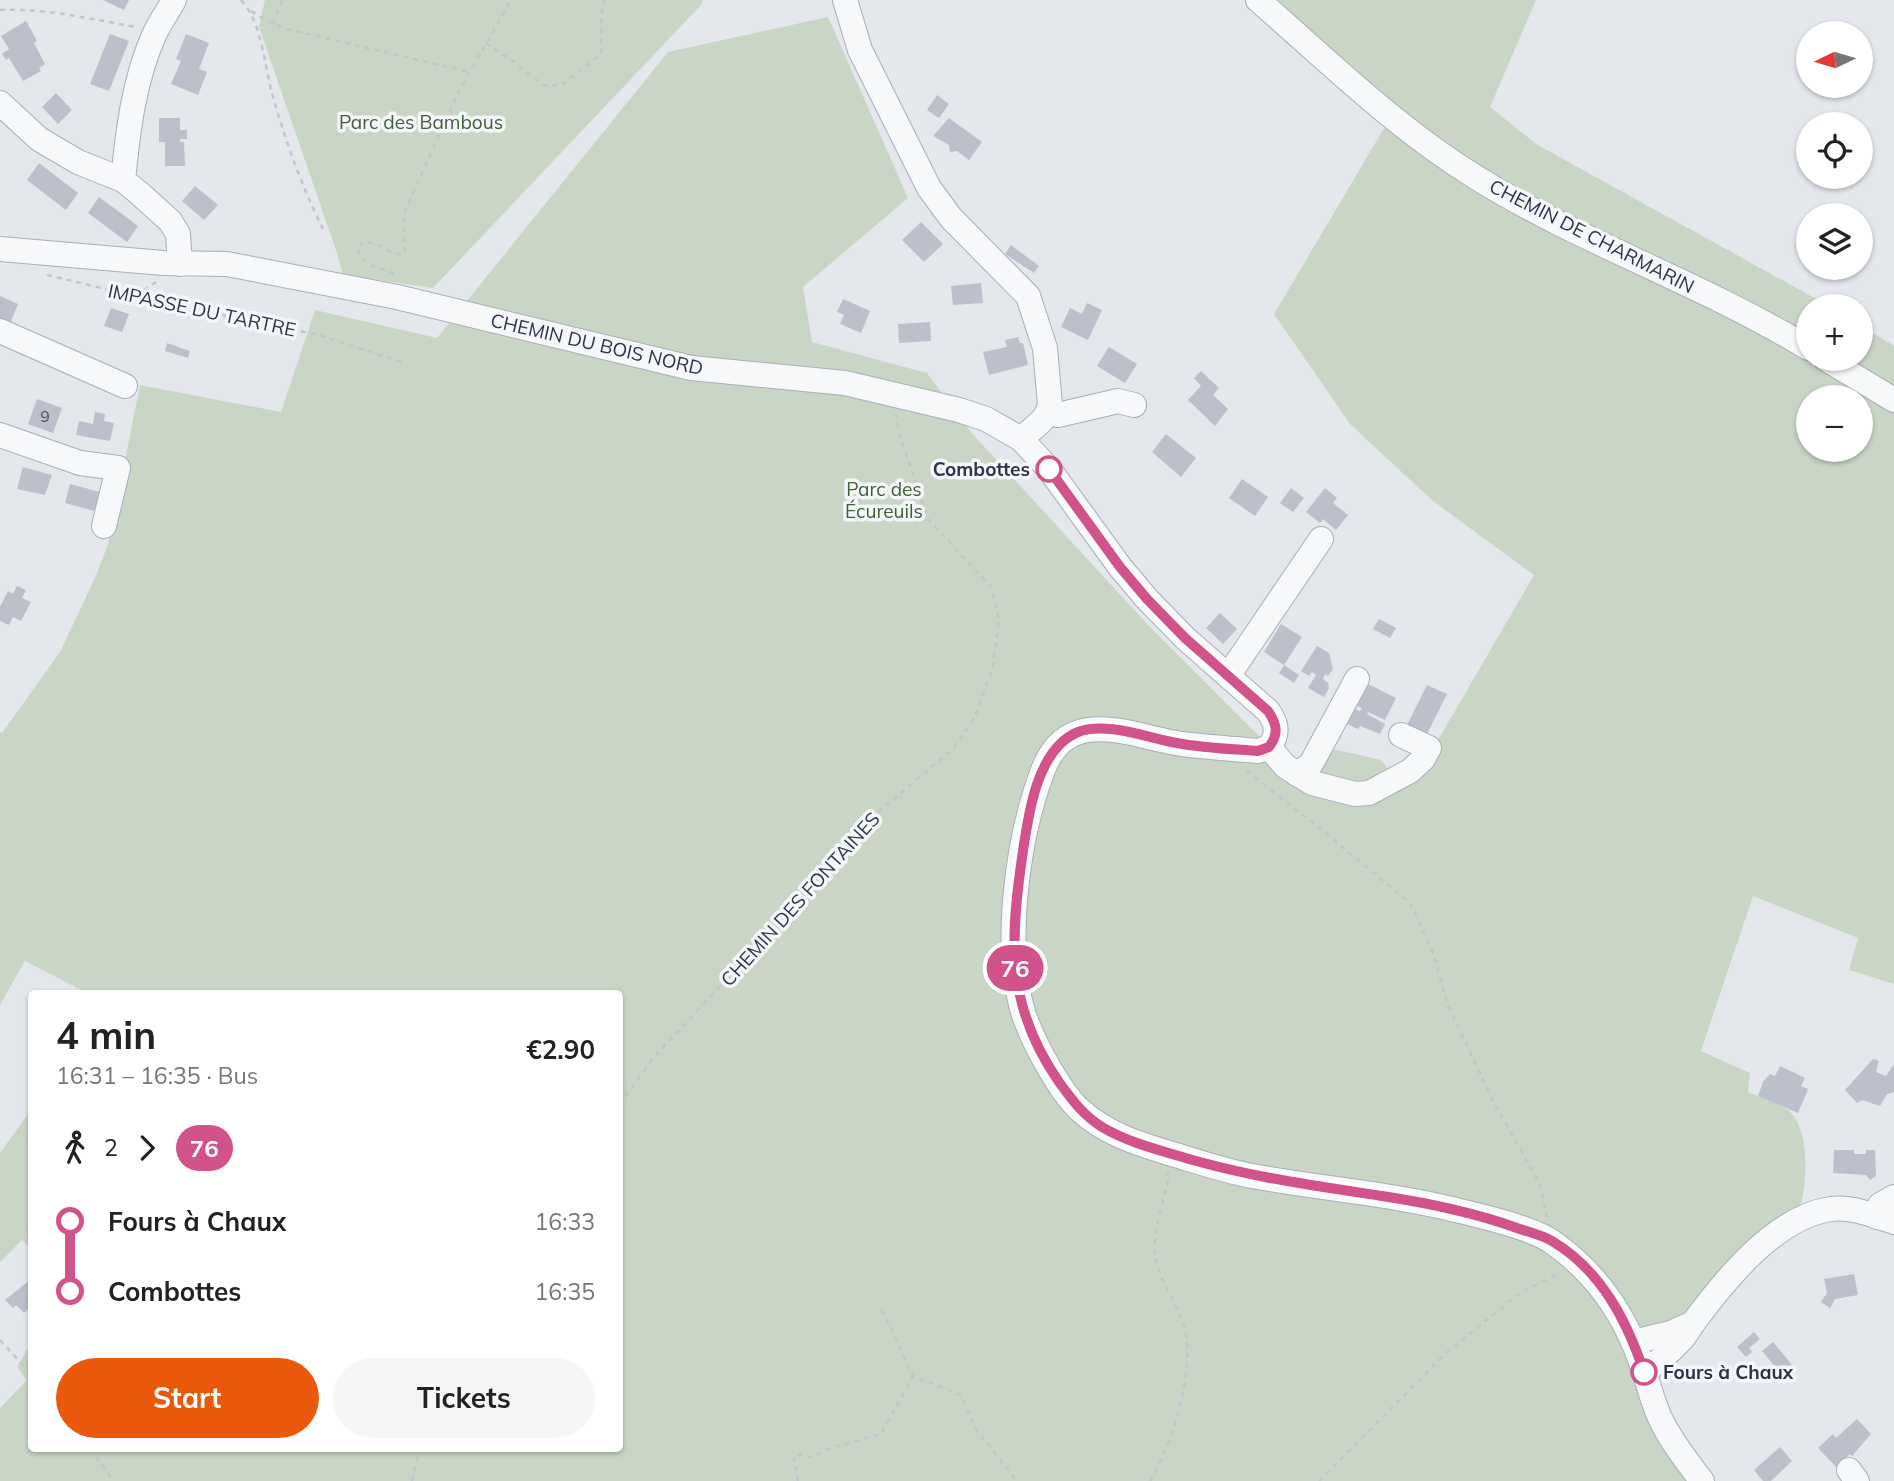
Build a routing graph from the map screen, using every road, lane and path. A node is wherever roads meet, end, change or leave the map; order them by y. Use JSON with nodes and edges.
{"nodes":[{"id":1,"x":174,"y":0,"type":"edge"},
{"id":2,"x":241,"y":0,"type":"edge"},
{"id":3,"x":282,"y":0,"type":"edge"},
{"id":4,"x":511,"y":0,"type":"edge"},
{"id":5,"x":605,"y":0,"type":"edge"},
{"id":6,"x":845,"y":0,"type":"edge"},
{"id":7,"x":1258,"y":0,"type":"edge"},
{"id":8,"x":0,"y":10,"type":"edge"},
{"id":9,"x":251,"y":11,"type":"junction"},
{"id":10,"x":273,"y":24,"type":"junction"},
{"id":11,"x":155,"y":33,"type":"junction"},
{"id":12,"x":486,"y":43,"type":"junction"},
{"id":13,"x":469,"y":72,"type":"junction"},
{"id":14,"x":0,"y":103,"type":"edge"},
{"id":15,"x":123,"y":180,"type":"junction"},
{"id":16,"x":323,"y":229,"type":"dead end"},
{"id":17,"x":0,"y":250,"type":"edge"},
{"id":18,"x":180,"y":264,"type":"junction"},
{"id":19,"x":43,"y":274,"type":"dead end"},
{"id":20,"x":397,"y":297,"type":"junction"},
{"id":21,"x":0,"y":331,"type":"edge"},
{"id":22,"x":1796,"y":341,"type":"edge"},
{"id":23,"x":404,"y":363,"type":"dead end"},
{"id":24,"x":1846,"y":371,"type":"edge"},
{"id":25,"x":125,"y":386,"type":"dead end"},
{"id":26,"x":897,"y":395,"type":"junction"},
{"id":27,"x":1894,"y":400,"type":"edge"},
{"id":28,"x":1134,"y":405,"type":"dead end"},
{"id":29,"x":1049,"y":413,"type":"junction"},
{"id":30,"x":0,"y":435,"type":"edge"},
{"id":31,"x":1021,"y":439,"type":"junction"},
{"id":32,"x":104,"y":526,"type":"dead end"},
{"id":33,"x":1321,"y":538,"type":"dead end"},
{"id":34,"x":1228,"y":676,"type":"junction"},
{"id":35,"x":1357,"y":679,"type":"dead end"},
{"id":36,"x":1401,"y":735,"type":"dead end"},
{"id":37,"x":1226,"y":748,"type":"junction"},
{"id":38,"x":1264,"y":749,"type":"junction"},
{"id":39,"x":1297,"y":774,"type":"junction"},
{"id":40,"x":623,"y":1100,"type":"edge"},
{"id":41,"x":1153,"y":1149,"type":"junction"},
{"id":42,"x":1894,"y":1197,"type":"edge"},
{"id":43,"x":1885,"y":1219,"type":"edge"},
{"id":44,"x":1552,"y":1241,"type":"junction"},
{"id":45,"x":1581,"y":1264,"type":"junction"},
{"id":46,"x":883,"y":1310,"type":"dead end"},
{"id":47,"x":1693,"y":1323,"type":"junction"},
{"id":48,"x":0,"y":1340,"type":"edge"},
{"id":49,"x":1633,"y":1342,"type":"junction"},
{"id":50,"x":28,"y":1371,"type":"edge"},
{"id":51,"x":1644,"y":1372,"type":"junction"},
{"id":52,"x":913,"y":1376,"type":"junction"},
{"id":53,"x":92,"y":1452,"type":"edge"},
{"id":54,"x":418,"y":1452,"type":"edge"},
{"id":55,"x":114,"y":1481,"type":"edge"},
{"id":56,"x":412,"y":1481,"type":"edge"},
{"id":57,"x":798,"y":1481,"type":"edge"},
{"id":58,"x":1017,"y":1481,"type":"edge"},
{"id":59,"x":1150,"y":1481,"type":"edge"},
{"id":60,"x":1319,"y":1481,"type":"edge"},
{"id":61,"x":1702,"y":1481,"type":"edge"}],
"edges":[{"from":1,"to":11,"type":"street"},
{"from":2,"to":9,"type":"path"},
{"from":3,"to":10,"type":"path"},
{"from":4,"to":12,"type":"path"},
{"from":5,"to":12,"type":"path"},
{"from":6,"to":29,"type":"street"},
{"from":7,"to":22,"type":"street","name":"CHEMIN DE CHARMARIN"},
{"from":8,"to":11,"type":"path"},
{"from":9,"to":10,"type":"path"},
{"from":9,"to":16,"type":"path"},
{"from":10,"to":13,"type":"path"},
{"from":11,"to":15,"type":"street"},
{"from":12,"to":13,"type":"path"},
{"from":13,"to":20,"type":"path"},
{"from":14,"to":15,"type":"street"},
{"from":15,"to":18,"type":"street"},
{"from":17,"to":18,"type":"street","name":"CHEMIN DU BOIS NORD"},
{"from":18,"to":20,"type":"street","name":"CHEMIN DU BOIS NORD"},
{"from":19,"to":23,"type":"path","name":"IMPASSE DU TARTRE"},
{"from":20,"to":26,"type":"street","name":"CHEMIN DU BOIS NORD"},
{"from":21,"to":25,"type":"street"},
{"from":24,"to":27,"type":"street"},
{"from":26,"to":31,"type":"street","name":"CHEMIN DU BOIS NORD"},
{"from":26,"to":40,"type":"path","name":"CHEMIN DES FONTAINES"},
{"from":28,"to":29,"type":"street"},
{"from":29,"to":31,"type":"street"},
{"from":30,"to":32,"type":"street"},
{"from":31,"to":34,"type":"street","name":"CHEMIN DU BOIS NORD"},
{"from":33,"to":34,"type":"street"},
{"from":34,"to":38,"type":"street","name":"CHEMIN DU BOIS NORD"},
{"from":35,"to":39,"type":"street"},
{"from":36,"to":39,"type":"street"},
{"from":37,"to":38,"type":"street"},
{"from":37,"to":41,"type":"street"},
{"from":37,"to":44,"type":"path"},
{"from":38,"to":39,"type":"street"},
{"from":41,"to":44,"type":"street"},
{"from":41,"to":59,"type":"path"},
{"from":42,"to":43,"type":"street"},
{"from":43,"to":47,"type":"street"},
{"from":44,"to":45,"type":"street"},
{"from":45,"to":49,"type":"street"},
{"from":45,"to":60,"type":"path"},
{"from":46,"to":52,"type":"path"},
{"from":47,"to":49,"type":"street"},
{"from":47,"to":51,"type":"street"},
{"from":48,"to":50,"type":"path"},
{"from":49,"to":51,"type":"street"},
{"from":51,"to":61,"type":"street"},
{"from":52,"to":57,"type":"path"},
{"from":52,"to":58,"type":"path"},
{"from":53,"to":55,"type":"path"},
{"from":54,"to":56,"type":"path"}]}
